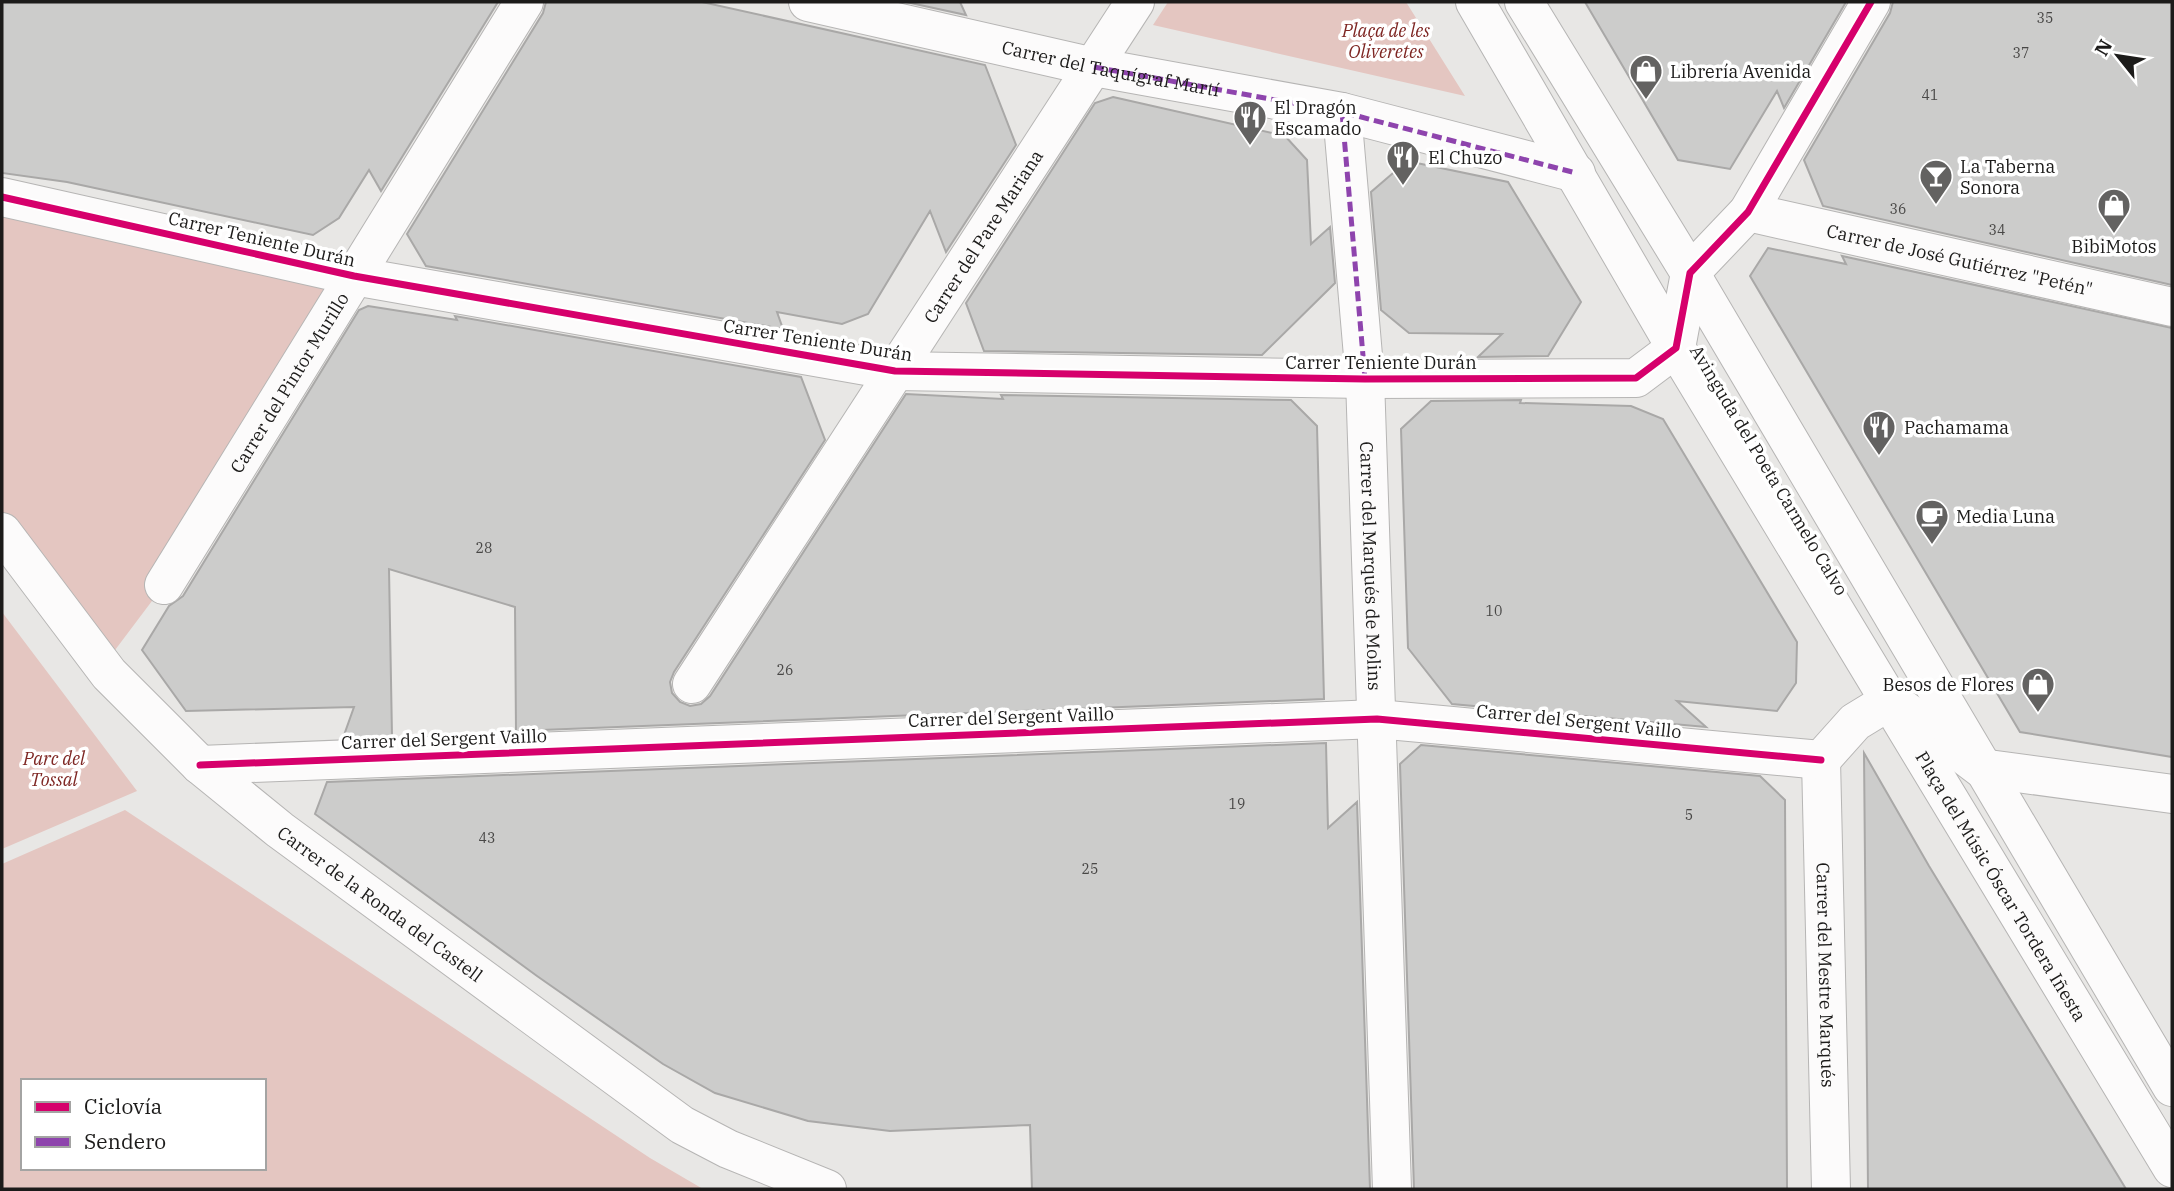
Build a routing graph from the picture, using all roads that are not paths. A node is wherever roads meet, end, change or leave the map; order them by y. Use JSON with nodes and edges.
{"nodes":[{"id":1,"x":524,"y":2,"type":"edge"},
{"id":2,"x":808,"y":2,"type":"edge"},
{"id":3,"x":1135,"y":2,"type":"edge"},
{"id":4,"x":1475,"y":2,"type":"edge"},
{"id":5,"x":1524,"y":2,"type":"edge"},
{"id":6,"x":1871,"y":2,"type":"edge"},
{"id":7,"x":1094,"y":67,"type":"junction"},
{"id":8,"x":1342,"y":112,"type":"junction"},
{"id":9,"x":1576,"y":173,"type":"junction"},
{"id":10,"x":2,"y":197,"type":"edge"},
{"id":11,"x":1748,"y":212,"type":"junction"},
{"id":12,"x":1690,"y":273,"type":"junction"},
{"id":13,"x":354,"y":276,"type":"junction"},
{"id":14,"x":2172,"y":307,"type":"edge"},
{"id":15,"x":1676,"y":348,"type":"junction"},
{"id":16,"x":895,"y":371,"type":"junction"},
{"id":17,"x":1365,"y":379,"type":"junction"},
{"id":18,"x":2,"y":532,"type":"edge"},
{"id":19,"x":164,"y":585,"type":"dead end"},
{"id":20,"x":692,"y":684,"type":"dead end"},
{"id":21,"x":1891,"y":700,"type":"junction"},
{"id":22,"x":1377,"y":719,"type":"junction"},
{"id":23,"x":1821,"y":761,"type":"junction"},
{"id":24,"x":200,"y":765,"type":"junction"},
{"id":25,"x":1981,"y":768,"type":"junction"},
{"id":26,"x":2172,"y":794,"type":"edge"},
{"id":27,"x":2172,"y":1087,"type":"edge"},
{"id":28,"x":2172,"y":1168,"type":"edge"},
{"id":29,"x":827,"y":1189,"type":"edge"},
{"id":30,"x":1392,"y":1189,"type":"edge"},
{"id":31,"x":1831,"y":1189,"type":"edge"}],
"edges":[{"from":1,"to":13,"type":"street","name":"Carrer del Pintor Murillo"},
{"from":2,"to":7,"type":"street","name":"Carrer del Taquígraf Martí"},
{"from":3,"to":7,"type":"street","name":"Carrer del Pare Mariana"},
{"from":4,"to":9,"type":"street","name":"Avinguda del Poeta Carmelo Calvo"},
{"from":5,"to":12,"type":"street","name":"Avinguda del Poeta Carmelo Calvo"},
{"from":6,"to":11,"type":"street"},
{"from":7,"to":8,"type":"street","name":"Carrer del Taquígraf Martí"},
{"from":7,"to":16,"type":"street","name":"Carrer del Pare Mariana"},
{"from":8,"to":9,"type":"street","name":"Carrer del Taquígraf Martí"},
{"from":8,"to":17,"type":"street","name":"Carrer del Marqués de Molins"},
{"from":9,"to":15,"type":"street","name":"Avinguda del Poeta Carmelo Calvo"},
{"from":10,"to":13,"type":"street","name":"Carrer Teniente Durán"},
{"from":11,"to":12,"type":"street"},
{"from":11,"to":14,"type":"street","name":"Carrer de José Gutiérrez \"Petén\""},
{"from":12,"to":15,"type":"street"},
{"from":12,"to":25,"type":"street","name":"Avinguda del Poeta Carmelo Calvo"},
{"from":13,"to":16,"type":"street","name":"Carrer Teniente Durán"},
{"from":13,"to":19,"type":"street","name":"Carrer del Pintor Murillo"},
{"from":15,"to":17,"type":"street","name":"Carrer Teniente Durán"},
{"from":15,"to":21,"type":"street","name":"Avinguda del Poeta Carmelo Calvo"},
{"from":16,"to":17,"type":"street","name":"Carrer Teniente Durán"},
{"from":16,"to":20,"type":"street","name":"Carrer del Pare Mariana"},
{"from":17,"to":22,"type":"street","name":"Carrer del Marqués de Molins"},
{"from":18,"to":24,"type":"street","name":"Carrer de la Ronda del Castell"},
{"from":21,"to":23,"type":"street"},
{"from":21,"to":25,"type":"street","name":"Plaça del Músic Óscar Tordera Iñesta"},
{"from":21,"to":28,"type":"street","name":"Plaça del Músic Óscar Tordera Iñesta"},
{"from":22,"to":23,"type":"street","name":"Carrer del Sergent Vaillo"},
{"from":22,"to":24,"type":"street","name":"Carrer del Sergent Vaillo"},
{"from":22,"to":30,"type":"street","name":"Carrer del Marqués de Molins"},
{"from":23,"to":31,"type":"street","name":"Carrer del Mestre Marqués"},
{"from":24,"to":29,"type":"street","name":"Carrer de la Ronda del Castell"},
{"from":25,"to":26,"type":"street","name":"Plaça del Músic Óscar Tordera Iñesta"},
{"from":25,"to":27,"type":"street","name":"Plaça del Músic Óscar Tordera Iñesta"}]}
